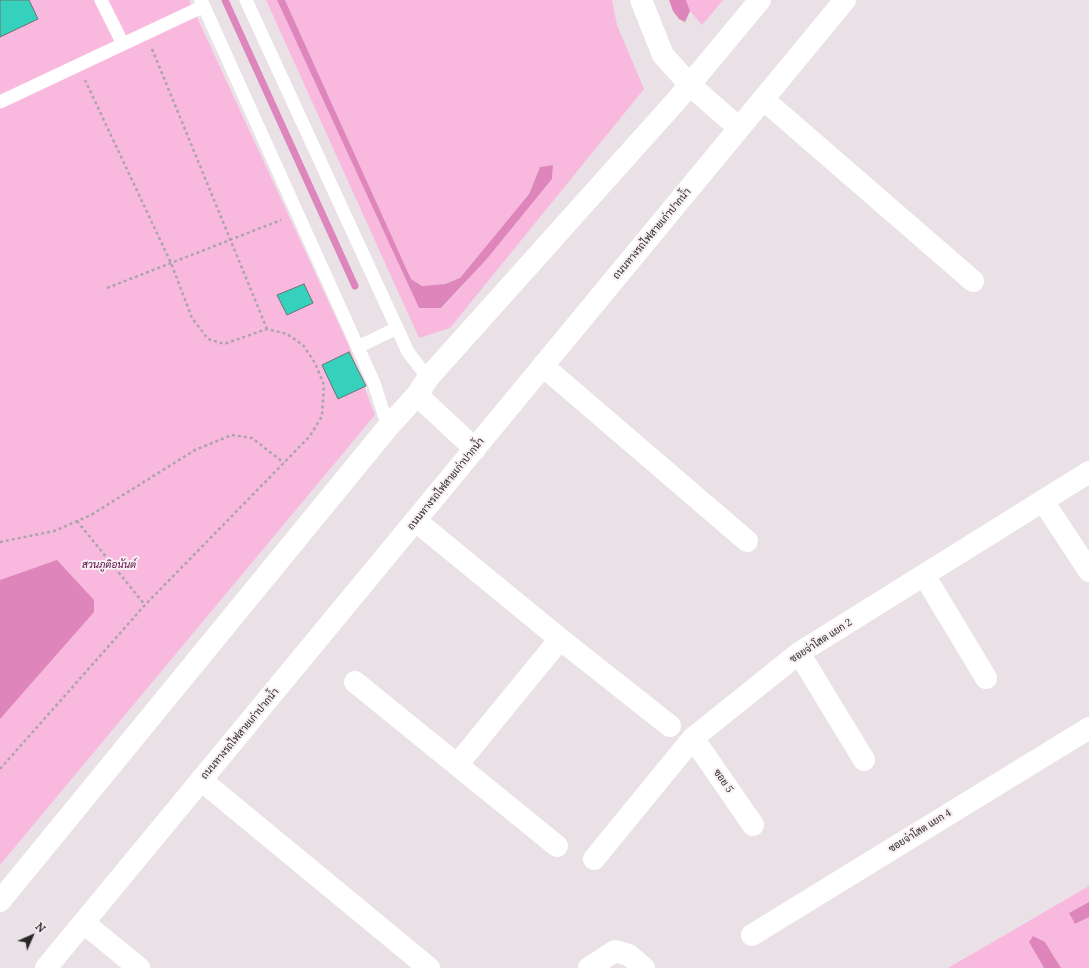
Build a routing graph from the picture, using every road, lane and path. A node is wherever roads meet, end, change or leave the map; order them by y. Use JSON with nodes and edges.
{"nodes":[{"id":1,"x":101,"y":0,"type":"edge"},
{"id":2,"x":246,"y":0,"type":"edge"},
{"id":3,"x":642,"y":0,"type":"edge"},
{"id":4,"x":760,"y":0,"type":"edge"},
{"id":5,"x":845,"y":0,"type":"edge"},
{"id":6,"x":202,"y":3,"type":"edge"},
{"id":7,"x":145,"y":34,"type":"junction"},
{"id":8,"x":123,"y":44,"type":"junction"},
{"id":9,"x":78,"y":65,"type":"junction"},
{"id":10,"x":690,"y":84,"type":"junction"},
{"id":11,"x":763,"y":99,"type":"junction"},
{"id":12,"x":0,"y":102,"type":"edge"},
{"id":13,"x":739,"y":128,"type":"junction"},
{"id":14,"x":298,"y":213,"type":"junction"},
{"id":15,"x":231,"y":240,"type":"junction"},
{"id":16,"x":171,"y":263,"type":"junction"},
{"id":17,"x":973,"y":281,"type":"dead end"},
{"id":18,"x":107,"y":288,"type":"dead end"},
{"id":19,"x":397,"y":328,"type":"junction"},
{"id":20,"x":268,"y":329,"type":"junction"},
{"id":21,"x":358,"y":347,"type":"junction"},
{"id":22,"x":543,"y":366,"type":"junction"},
{"id":23,"x":422,"y":386,"type":"junction"},
{"id":24,"x":388,"y":427,"type":"junction"},
{"id":25,"x":475,"y":449,"type":"junction"},
{"id":26,"x":284,"y":463,"type":"junction"},
{"id":27,"x":1089,"y":472,"type":"edge"},
{"id":28,"x":1043,"y":501,"type":"junction"},
{"id":29,"x":77,"y":521,"type":"junction"},
{"id":30,"x":416,"y":521,"type":"junction"},
{"id":31,"x":747,"y":541,"type":"dead end"},
{"id":32,"x":0,"y":542,"type":"edge"},
{"id":33,"x":1089,"y":571,"type":"edge"},
{"id":34,"x":924,"y":575,"type":"junction"},
{"id":35,"x":145,"y":606,"type":"junction"},
{"id":36,"x":560,"y":639,"type":"junction"},
{"id":37,"x":800,"y":653,"type":"junction"},
{"id":38,"x":986,"y":678,"type":"dead end"},
{"id":39,"x":355,"y":682,"type":"dead end"},
{"id":40,"x":670,"y":726,"type":"dead end"},
{"id":41,"x":1089,"y":728,"type":"edge"},
{"id":42,"x":693,"y":738,"type":"junction"},
{"id":43,"x":864,"y":760,"type":"dead end"},
{"id":44,"x":457,"y":766,"type":"junction"},
{"id":45,"x":0,"y":769,"type":"edge"},
{"id":46,"x":201,"y":780,"type":"junction"},
{"id":47,"x":753,"y":825,"type":"dead end"},
{"id":48,"x":557,"y":846,"type":"dead end"},
{"id":49,"x":594,"y":859,"type":"dead end"},
{"id":50,"x":0,"y":901,"type":"edge"},
{"id":51,"x":84,"y":923,"type":"junction"},
{"id":52,"x":752,"y":935,"type":"dead end"},
{"id":53,"x":46,"y":968,"type":"edge"},
{"id":54,"x":139,"y":968,"type":"edge"},
{"id":55,"x":429,"y":968,"type":"edge"},
{"id":56,"x":589,"y":968,"type":"edge"},
{"id":57,"x":644,"y":968,"type":"edge"}],
"edges":[{"from":1,"to":8,"type":"lane"},
{"from":2,"to":19,"type":"lane"},
{"from":3,"to":10,"type":"street"},
{"from":4,"to":10,"type":"street"},
{"from":5,"to":11,"type":"street","name":"ถนนทางรถไฟสายเก่าปากน้ำ"},
{"from":6,"to":7,"type":"lane"},
{"from":6,"to":14,"type":"lane"},
{"from":7,"to":8,"type":"lane"},
{"from":7,"to":15,"type":"path"},
{"from":8,"to":9,"type":"lane"},
{"from":9,"to":12,"type":"lane"},
{"from":9,"to":16,"type":"path"},
{"from":10,"to":13,"type":"street"},
{"from":10,"to":23,"type":"street"},
{"from":11,"to":13,"type":"street","name":"ถนนทางรถไฟสายเก่าปากน้ำ"},
{"from":11,"to":17,"type":"street"},
{"from":13,"to":22,"type":"street","name":"ถนนทางรถไฟสายเก่าปากน้ำ"},
{"from":14,"to":15,"type":"path"},
{"from":14,"to":21,"type":"lane"},
{"from":15,"to":16,"type":"path"},
{"from":15,"to":20,"type":"path"},
{"from":16,"to":18,"type":"path"},
{"from":16,"to":20,"type":"path"},
{"from":19,"to":21,"type":"lane"},
{"from":19,"to":23,"type":"lane"},
{"from":20,"to":26,"type":"path"},
{"from":21,"to":24,"type":"lane"},
{"from":22,"to":25,"type":"street","name":"ถนนทางรถไฟสายเก่าปากน้ำ"},
{"from":22,"to":31,"type":"street"},
{"from":23,"to":24,"type":"street"},
{"from":23,"to":25,"type":"street"},
{"from":24,"to":50,"type":"street"},
{"from":25,"to":30,"type":"street","name":"ถนนทางรถไฟสายเก่าปากน้ำ"},
{"from":26,"to":29,"type":"path"},
{"from":26,"to":35,"type":"path"},
{"from":27,"to":28,"type":"street","name":"ซอยจ่าโสด แยก 2"},
{"from":28,"to":33,"type":"street"},
{"from":28,"to":34,"type":"street","name":"ซอยจ่าโสด แยก 2"},
{"from":29,"to":32,"type":"path"},
{"from":29,"to":35,"type":"path"},
{"from":30,"to":36,"type":"street"},
{"from":30,"to":46,"type":"street","name":"ถนนทางรถไฟสายเก่าปากน้ำ"},
{"from":34,"to":37,"type":"street","name":"ซอยจ่าโสด แยก 2"},
{"from":34,"to":38,"type":"street"},
{"from":35,"to":45,"type":"path"},
{"from":36,"to":40,"type":"street"},
{"from":36,"to":44,"type":"street"},
{"from":37,"to":42,"type":"street","name":"ซอยจ่าโสด แยก 2"},
{"from":37,"to":43,"type":"street"},
{"from":39,"to":44,"type":"street"},
{"from":41,"to":52,"type":"street","name":"ซอยจ่าโสด แยก 4"},
{"from":42,"to":47,"type":"street","name":"ซอย 5"},
{"from":42,"to":49,"type":"street","name":"ซอยจ่าโสด แยก 2"},
{"from":44,"to":48,"type":"street"},
{"from":46,"to":51,"type":"street","name":"ถนนทางรถไฟสายเก่าปากน้ำ"},
{"from":46,"to":55,"type":"street"},
{"from":51,"to":53,"type":"street","name":"ถนนทางรถไฟสายเก่าปากน้ำ"},
{"from":51,"to":54,"type":"street"},
{"from":56,"to":57,"type":"street"}]}
